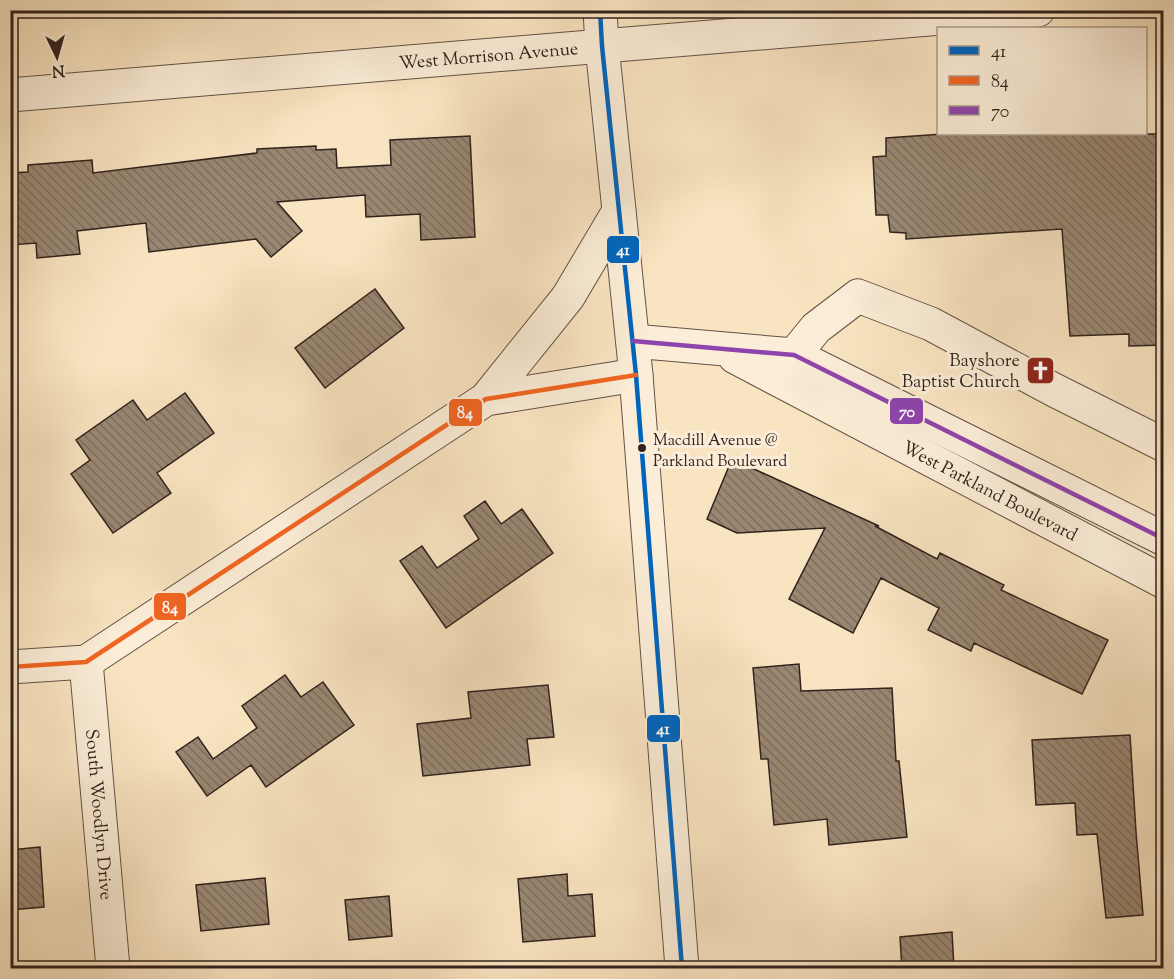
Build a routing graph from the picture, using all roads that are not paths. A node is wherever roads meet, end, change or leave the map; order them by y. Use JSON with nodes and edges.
{"nodes":[{"id":1,"x":600,"y":10,"type":"edge"},
{"id":2,"x":1038,"y":10,"type":"edge"},
{"id":3,"x":602,"y":46,"type":"junction"},
{"id":4,"x":10,"y":95,"type":"edge"},
{"id":5,"x":619,"y":211,"type":"junction"},
{"id":6,"x":633,"y":341,"type":"junction"},
{"id":7,"x":720,"y":349,"type":"junction"},
{"id":8,"x":794,"y":355,"type":"junction"},
{"id":9,"x":636,"y":375,"type":"junction"},
{"id":10,"x":486,"y":399,"type":"junction"},
{"id":11,"x":1164,"y":445,"type":"edge"},
{"id":12,"x":1164,"y":539,"type":"edge"},
{"id":13,"x":1164,"y":582,"type":"edge"},
{"id":14,"x":86,"y":662,"type":"junction"},
{"id":15,"x":10,"y":667,"type":"edge"},
{"id":16,"x":112,"y":969,"type":"edge"},
{"id":17,"x":682,"y":969,"type":"edge"}],
"edges":[{"from":1,"to":3,"type":"street"},
{"from":2,"to":3,"type":"street","name":"West Morrison Avenue"},
{"from":3,"to":4,"type":"street","name":"West Morrison Avenue"},
{"from":3,"to":5,"type":"street"},
{"from":5,"to":6,"type":"street"},
{"from":5,"to":10,"type":"street"},
{"from":6,"to":7,"type":"street","name":"West Parkland Boulevard"},
{"from":6,"to":9,"type":"street"},
{"from":7,"to":8,"type":"street","name":"West Parkland Boulevard"},
{"from":7,"to":13,"type":"street","name":"West Parkland Boulevard"},
{"from":8,"to":11,"type":"street"},
{"from":8,"to":12,"type":"street","name":"West Parkland Boulevard"},
{"from":9,"to":10,"type":"street"},
{"from":9,"to":17,"type":"street"},
{"from":10,"to":14,"type":"street"},
{"from":14,"to":15,"type":"street"},
{"from":14,"to":16,"type":"street","name":"South Woodlyn Drive"}]}
